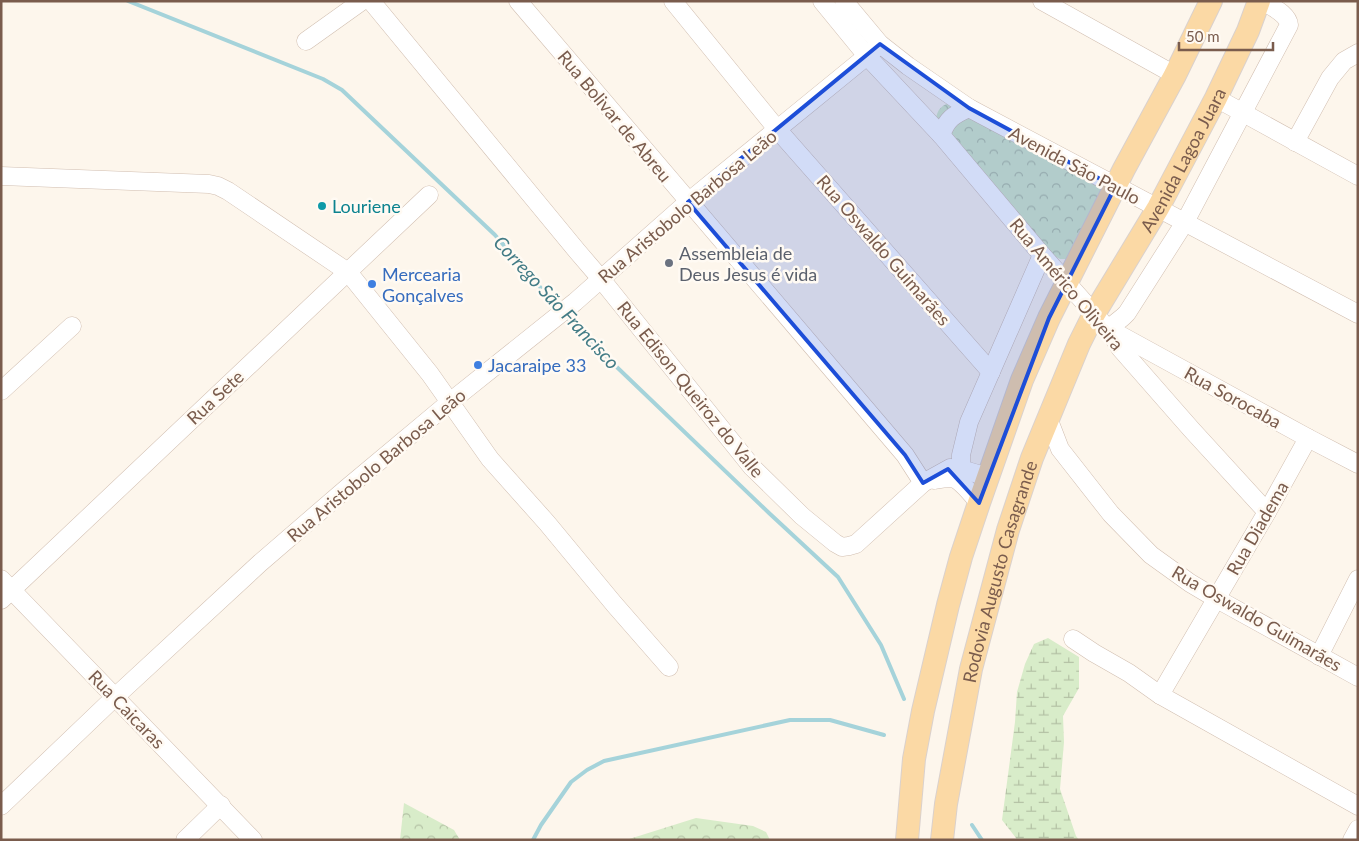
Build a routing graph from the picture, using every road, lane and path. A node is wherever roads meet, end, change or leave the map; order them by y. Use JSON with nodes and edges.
{"nodes":[{"id":1,"x":362,"y":1,"type":"edge"},
{"id":2,"x":371,"y":1,"type":"edge"},
{"id":3,"x":518,"y":1,"type":"edge"},
{"id":4,"x":673,"y":1,"type":"edge"},
{"id":5,"x":822,"y":1,"type":"edge"},
{"id":6,"x":844,"y":1,"type":"edge"},
{"id":7,"x":1042,"y":1,"type":"edge"},
{"id":8,"x":1211,"y":1,"type":"edge"},
{"id":9,"x":1260,"y":1,"type":"edge"},
{"id":10,"x":1264,"y":1,"type":"edge"},
{"id":11,"x":306,"y":41,"type":"dead end"},
{"id":12,"x":880,"y":44,"type":"junction"},
{"id":13,"x":1358,"y":53,"type":"edge"},
{"id":14,"x":866,"y":56,"type":"junction"},
{"id":15,"x":1175,"y":74,"type":"junction"},
{"id":16,"x":1216,"y":98,"type":"junction"},
{"id":17,"x":969,"y":108,"type":"junction"},
{"id":18,"x":1242,"y":113,"type":"junction"},
{"id":19,"x":777,"y":129,"type":"junction"},
{"id":20,"x":941,"y":135,"type":"junction"},
{"id":21,"x":1295,"y":142,"type":"junction"},
{"id":22,"x":1,"y":176,"type":"edge"},
{"id":23,"x":1358,"y":176,"type":"edge"},
{"id":24,"x":1116,"y":187,"type":"junction"},
{"id":25,"x":429,"y":194,"type":"dead end"},
{"id":26,"x":688,"y":202,"type":"junction"},
{"id":27,"x":1158,"y":208,"type":"junction"},
{"id":28,"x":1185,"y":222,"type":"junction"},
{"id":29,"x":1042,"y":255,"type":"junction"},
{"id":30,"x":348,"y":272,"type":"junction"},
{"id":31,"x":601,"y":279,"type":"junction"},
{"id":32,"x":1066,"y":282,"type":"junction"},
{"id":33,"x":1358,"y":314,"type":"edge"},
{"id":34,"x":1101,"y":321,"type":"junction"},
{"id":35,"x":72,"y":326,"type":"dead end"},
{"id":36,"x":991,"y":372,"type":"junction"},
{"id":37,"x":1,"y":391,"type":"edge"},
{"id":38,"x":450,"y":402,"type":"junction"},
{"id":39,"x":1048,"y":418,"type":"junction"},
{"id":40,"x":1308,"y":438,"type":"junction"},
{"id":41,"x":1358,"y":464,"type":"edge"},
{"id":42,"x":956,"y":472,"type":"junction"},
{"id":43,"x":988,"y":477,"type":"junction"},
{"id":44,"x":925,"y":482,"type":"junction"},
{"id":45,"x":979,"y":503,"type":"junction"},
{"id":46,"x":1267,"y":512,"type":"junction"},
{"id":47,"x":1358,"y":579,"type":"edge"},
{"id":48,"x":5,"y":589,"type":"edge"},
{"id":49,"x":1217,"y":600,"type":"junction"},
{"id":50,"x":1073,"y":639,"type":"dead end"},
{"id":51,"x":1319,"y":656,"type":"junction"},
{"id":52,"x":669,"y":667,"type":"dead end"},
{"id":53,"x":1358,"y":677,"type":"edge"},
{"id":54,"x":1160,"y":695,"type":"junction"},
{"id":55,"x":115,"y":697,"type":"junction"},
{"id":56,"x":1,"y":806,"type":"edge"},
{"id":57,"x":220,"y":806,"type":"junction"},
{"id":58,"x":1358,"y":806,"type":"edge"},
{"id":59,"x":1358,"y":829,"type":"edge"},
{"id":60,"x":185,"y":840,"type":"edge"},
{"id":61,"x":253,"y":840,"type":"edge"},
{"id":62,"x":906,"y":840,"type":"edge"},
{"id":63,"x":942,"y":840,"type":"edge"},
{"id":64,"x":1352,"y":840,"type":"edge"}],
"edges":[{"from":1,"to":11,"type":"street"},
{"from":2,"to":31,"type":"street","name":"Rua Edison Queiroz do Valle"},
{"from":3,"to":26,"type":"street","name":"Rua Bolivar de Abreu"},
{"from":4,"to":19,"type":"street","name":"Rua Oswaldo Guimarães"},
{"from":5,"to":14,"type":"street","name":"Rua Américo Oliveira"},
{"from":6,"to":12,"type":"street","name":"Avenida São Paulo"},
{"from":7,"to":15,"type":"street"},
{"from":8,"to":15,"type":"main road"},
{"from":9,"to":16,"type":"main road","name":"Avenida Lagoa Juara"},
{"from":10,"to":18,"type":"street"},
{"from":12,"to":14,"type":"street","name":"Rua Aristobolo Barbosa Leão"},
{"from":12,"to":17,"type":"street","name":"Avenida São Paulo"},
{"from":13,"to":21,"type":"street"},
{"from":14,"to":19,"type":"street","name":"Rua Aristobolo Barbosa Leão"},
{"from":14,"to":20,"type":"street","name":"Rua Américo Oliveira"},
{"from":15,"to":24,"type":"main road"},
{"from":16,"to":18,"type":"street"},
{"from":16,"to":27,"type":"main road","name":"Avenida Lagoa Juara"},
{"from":17,"to":20,"type":"street"},
{"from":17,"to":24,"type":"street","name":"Avenida São Paulo"},
{"from":18,"to":21,"type":"street"},
{"from":18,"to":28,"type":"street"},
{"from":19,"to":26,"type":"street","name":"Rua Aristobolo Barbosa Leão"},
{"from":19,"to":36,"type":"street","name":"Rua Oswaldo Guimarães"},
{"from":20,"to":29,"type":"street","name":"Rua Américo Oliveira"},
{"from":21,"to":23,"type":"street"},
{"from":22,"to":30,"type":"street"},
{"from":24,"to":27,"type":"street","name":"Avenida São Paulo"},
{"from":24,"to":32,"type":"main road"},
{"from":25,"to":30,"type":"street","name":"Rua Sete"},
{"from":26,"to":31,"type":"street","name":"Rua Aristobolo Barbosa Leão"},
{"from":26,"to":44,"type":"street","name":"Rua Bolivar de Abreu"},
{"from":27,"to":28,"type":"street","name":"Avenida São Paulo"},
{"from":27,"to":34,"type":"main road","name":"Avenida Lagoa Juara"},
{"from":28,"to":33,"type":"street","name":"Avenida São Paulo"},
{"from":28,"to":34,"type":"street"},
{"from":29,"to":32,"type":"street","name":"Rua Américo Oliveira"},
{"from":29,"to":36,"type":"street"},
{"from":30,"to":38,"type":"street"},
{"from":30,"to":48,"type":"street","name":"Rua Sete"},
{"from":31,"to":38,"type":"street","name":"Rua Aristobolo Barbosa Leão"},
{"from":31,"to":44,"type":"street","name":"Rua Edison Queiroz do Valle"},
{"from":32,"to":34,"type":"street","name":"Rua Américo Oliveira"},
{"from":32,"to":43,"type":"main road"},
{"from":34,"to":39,"type":"main road","name":"Rodovia Augusto Casagrande"},
{"from":34,"to":40,"type":"street","name":"Rua Sorocaba"},
{"from":34,"to":46,"type":"street","name":"Rua Américo Oliveira"},
{"from":35,"to":37,"type":"street"},
{"from":36,"to":42,"type":"street"},
{"from":38,"to":52,"type":"street"},
{"from":38,"to":55,"type":"street","name":"Rua Aristobolo Barbosa Leão"},
{"from":39,"to":49,"type":"street","name":"Rua Oswaldo Guimarães"},
{"from":39,"to":63,"type":"main road","name":"Rodovia Augusto Casagrande"},
{"from":40,"to":41,"type":"street","name":"Rua Sorocaba"},
{"from":40,"to":46,"type":"street","name":"Rua Diadema"},
{"from":42,"to":43,"type":"street"},
{"from":42,"to":44,"type":"street"},
{"from":42,"to":45,"type":"street"},
{"from":43,"to":45,"type":"main road"},
{"from":45,"to":62,"type":"main road"},
{"from":46,"to":49,"type":"street","name":"Rua Diadema"},
{"from":47,"to":51,"type":"street"},
{"from":48,"to":55,"type":"street","name":"Rua Caicaras"},
{"from":49,"to":51,"type":"street","name":"Rua Oswaldo Guimarães"},
{"from":49,"to":54,"type":"street","name":"Rua Diadema"},
{"from":50,"to":54,"type":"street"},
{"from":51,"to":53,"type":"street","name":"Rua Oswaldo Guimarães"},
{"from":54,"to":58,"type":"street"},
{"from":55,"to":56,"type":"street","name":"Rua Aristobolo Barbosa Leão"},
{"from":55,"to":57,"type":"street","name":"Rua Caicaras"},
{"from":57,"to":60,"type":"street"},
{"from":57,"to":61,"type":"street","name":"Rua Caicaras"},
{"from":59,"to":64,"type":"street"}]}
